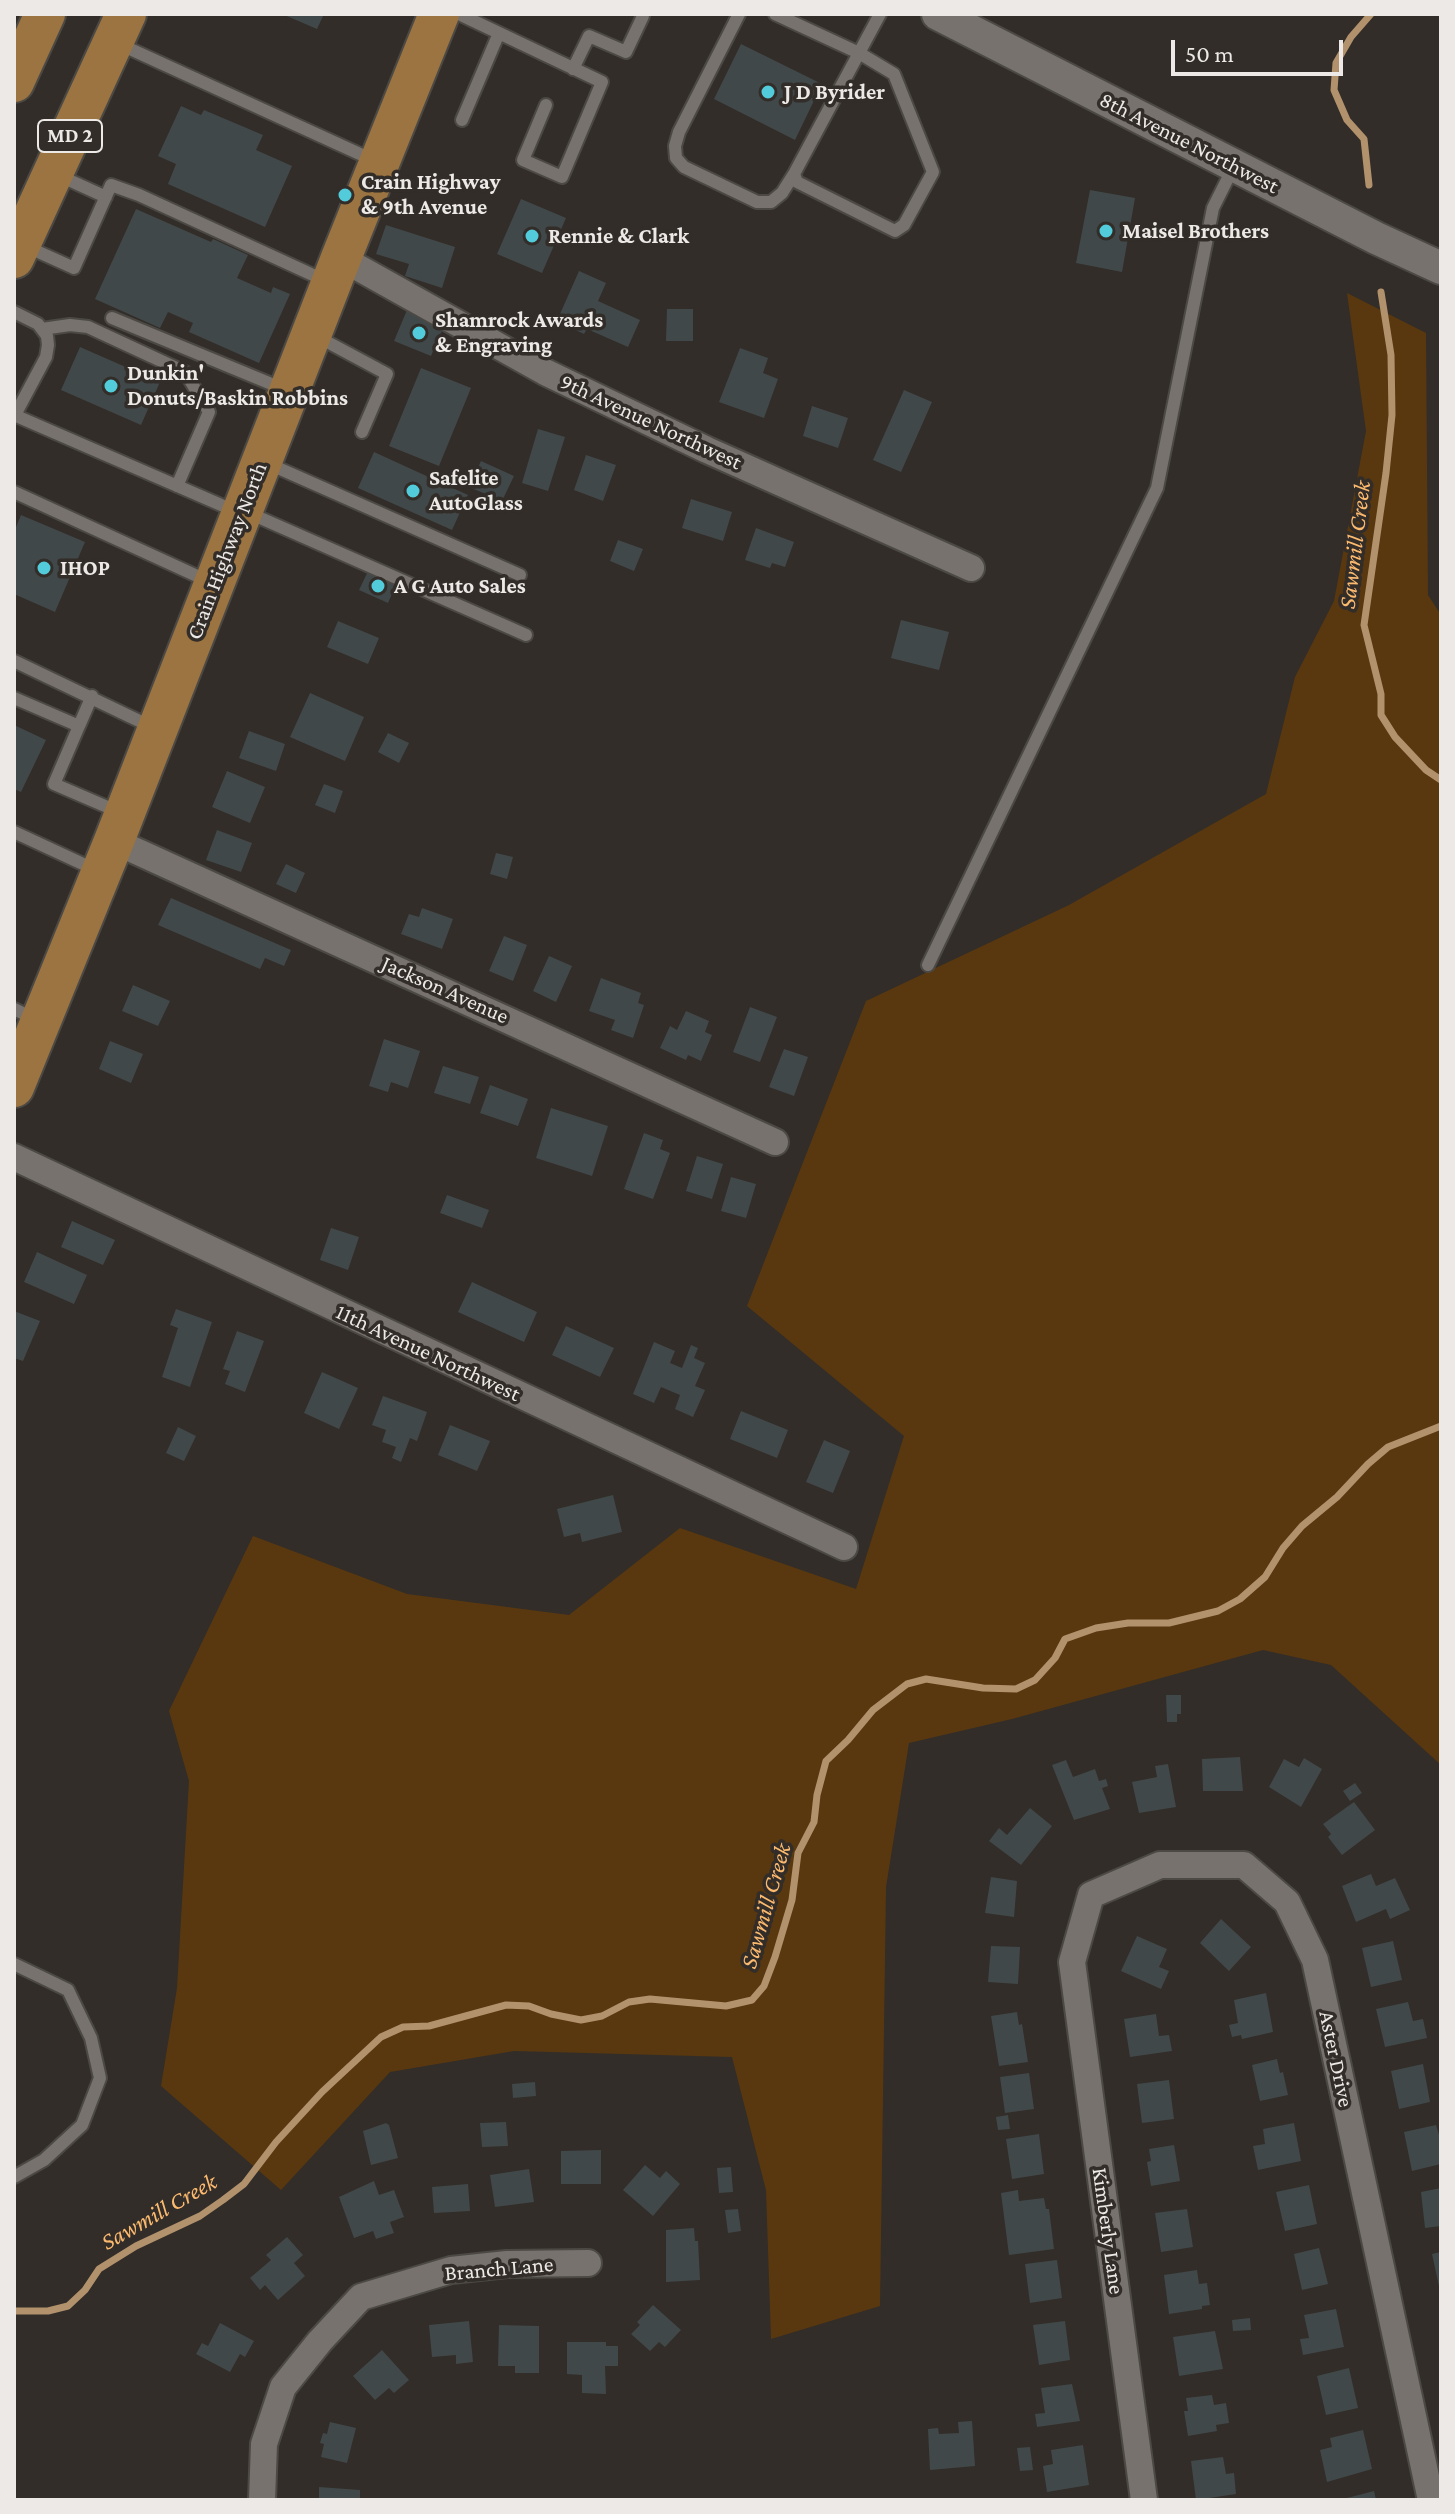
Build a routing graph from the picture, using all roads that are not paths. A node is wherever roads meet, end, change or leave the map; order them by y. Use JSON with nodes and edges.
{"nodes":[{"id":1,"x":45,"y":14,"type":"edge"},
{"id":2,"x":439,"y":14,"type":"edge"},
{"id":3,"x":459,"y":14,"type":"edge"},
{"id":4,"x":739,"y":14,"type":"edge"},
{"id":5,"x":775,"y":14,"type":"edge"},
{"id":6,"x":880,"y":14,"type":"edge"},
{"id":7,"x":938,"y":14,"type":"edge"},
{"id":8,"x":643,"y":16,"type":"edge"},
{"id":9,"x":120,"y":28,"type":"edge"},
{"id":10,"x":499,"y":33,"type":"junction"},
{"id":11,"x":859,"y":53,"type":"junction"},
{"id":12,"x":17,"y":68,"type":"edge"},
{"id":13,"x":573,"y":69,"type":"junction"},
{"id":14,"x":546,"y":105,"type":"dead end"},
{"id":15,"x":462,"y":120,"type":"dead end"},
{"id":16,"x":379,"y":163,"type":"junction"},
{"id":17,"x":1234,"y":166,"type":"junction"},
{"id":18,"x":53,"y":173,"type":"junction"},
{"id":19,"x":794,"y":174,"type":"junction"},
{"id":20,"x":106,"y":197,"type":"junction"},
{"id":21,"x":17,"y":251,"type":"edge"},
{"id":22,"x":1441,"y":268,"type":"edge"},
{"id":23,"x":336,"y":270,"type":"junction"},
{"id":24,"x":14,"y":312,"type":"edge"},
{"id":25,"x":112,"y":318,"type":"dead end"},
{"id":26,"x":42,"y":329,"type":"junction"},
{"id":27,"x":311,"y":333,"type":"junction"},
{"id":28,"x":289,"y":391,"type":"junction"},
{"id":29,"x":14,"y":415,"type":"edge"},
{"id":30,"x":362,"y":432,"type":"dead end"},
{"id":31,"x":262,"y":461,"type":"junction"},
{"id":32,"x":177,"y":486,"type":"junction"},
{"id":33,"x":14,"y":492,"type":"edge"},
{"id":34,"x":242,"y":512,"type":"junction"},
{"id":35,"x":971,"y":568,"type":"dead end"},
{"id":36,"x":520,"y":575,"type":"dead end"},
{"id":37,"x":215,"y":583,"type":"junction"},
{"id":38,"x":526,"y":635,"type":"dead end"},
{"id":39,"x":14,"y":661,"type":"edge"},
{"id":40,"x":92,"y":696,"type":"junction"},
{"id":41,"x":14,"y":698,"type":"edge"},
{"id":42,"x":79,"y":726,"type":"junction"},
{"id":43,"x":157,"y":729,"type":"junction"},
{"id":44,"x":14,"y":832,"type":"edge"},
{"id":45,"x":113,"y":842,"type":"junction"},
{"id":46,"x":928,"y":965,"type":"dead end"},
{"id":47,"x":27,"y":1015,"type":"edge"},
{"id":48,"x":14,"y":1087,"type":"edge"},
{"id":49,"x":775,"y":1142,"type":"dead end"},
{"id":50,"x":14,"y":1157,"type":"edge"},
{"id":51,"x":844,"y":1547,"type":"dead end"},
{"id":52,"x":1072,"y":1962,"type":"joint"},
{"id":53,"x":14,"y":1964,"type":"edge"},
{"id":54,"x":14,"y":2177,"type":"edge"},
{"id":55,"x":588,"y":2263,"type":"dead end"},
{"id":56,"x":262,"y":2500,"type":"edge"},
{"id":57,"x":1144,"y":2500,"type":"edge"},
{"id":58,"x":1431,"y":2500,"type":"edge"}],
"edges":[{"from":1,"to":12,"type":"main road"},
{"from":2,"to":16,"type":"main road","name":"Crain Highway North"},
{"from":3,"to":10,"type":"lane"},
{"from":4,"to":19,"type":"lane"},
{"from":5,"to":11,"type":"lane"},
{"from":6,"to":11,"type":"lane"},
{"from":7,"to":17,"type":"street","name":"8th Avenue Northwest"},
{"from":8,"to":13,"type":"lane"},
{"from":9,"to":16,"type":"lane"},
{"from":9,"to":18,"type":"main road","number":"MD 2"},
{"from":10,"to":13,"type":"lane"},
{"from":10,"to":15,"type":"lane"},
{"from":11,"to":19,"type":"lane"},
{"from":11,"to":19,"type":"lane"},
{"from":13,"to":14,"type":"lane"},
{"from":16,"to":23,"type":"main road","name":"Crain Highway North"},
{"from":17,"to":22,"type":"street","name":"8th Avenue Northwest"},
{"from":17,"to":46,"type":"lane"},
{"from":18,"to":20,"type":"lane"},
{"from":18,"to":21,"type":"main road","number":"MD 2"},
{"from":20,"to":21,"type":"lane"},
{"from":20,"to":23,"type":"lane"},
{"from":23,"to":27,"type":"main road","name":"Crain Highway North"},
{"from":23,"to":35,"type":"street","name":"9th Avenue Northwest"},
{"from":24,"to":26,"type":"lane"},
{"from":25,"to":28,"type":"lane"},
{"from":26,"to":29,"type":"lane"},
{"from":26,"to":32,"type":"lane"},
{"from":27,"to":28,"type":"main road","name":"Crain Highway North"},
{"from":27,"to":30,"type":"lane"},
{"from":28,"to":31,"type":"main road","name":"Crain Highway North"},
{"from":29,"to":32,"type":"lane"},
{"from":31,"to":34,"type":"main road","name":"Crain Highway North"},
{"from":31,"to":36,"type":"lane"},
{"from":32,"to":34,"type":"lane"},
{"from":33,"to":37,"type":"lane"},
{"from":34,"to":37,"type":"main road","name":"Crain Highway North"},
{"from":34,"to":38,"type":"lane"},
{"from":37,"to":43,"type":"main road","name":"Crain Highway North"},
{"from":39,"to":40,"type":"lane"},
{"from":40,"to":42,"type":"lane"},
{"from":40,"to":43,"type":"lane"},
{"from":41,"to":42,"type":"lane"},
{"from":42,"to":45,"type":"lane"},
{"from":43,"to":45,"type":"main road","name":"Crain Highway North"},
{"from":44,"to":45,"type":"lane"},
{"from":45,"to":47,"type":"main road","name":"Crain Highway North"},
{"from":45,"to":49,"type":"street","name":"Jackson Avenue"},
{"from":47,"to":48,"type":"main road","name":"Crain Highway North"},
{"from":50,"to":51,"type":"street","name":"11th Avenue Northwest"},
{"from":52,"to":57,"type":"street","name":"Kimberly Lane"},
{"from":52,"to":58,"type":"street","name":"Aster Drive"},
{"from":53,"to":54,"type":"lane"},
{"from":55,"to":56,"type":"street","name":"Branch Lane"}]}
